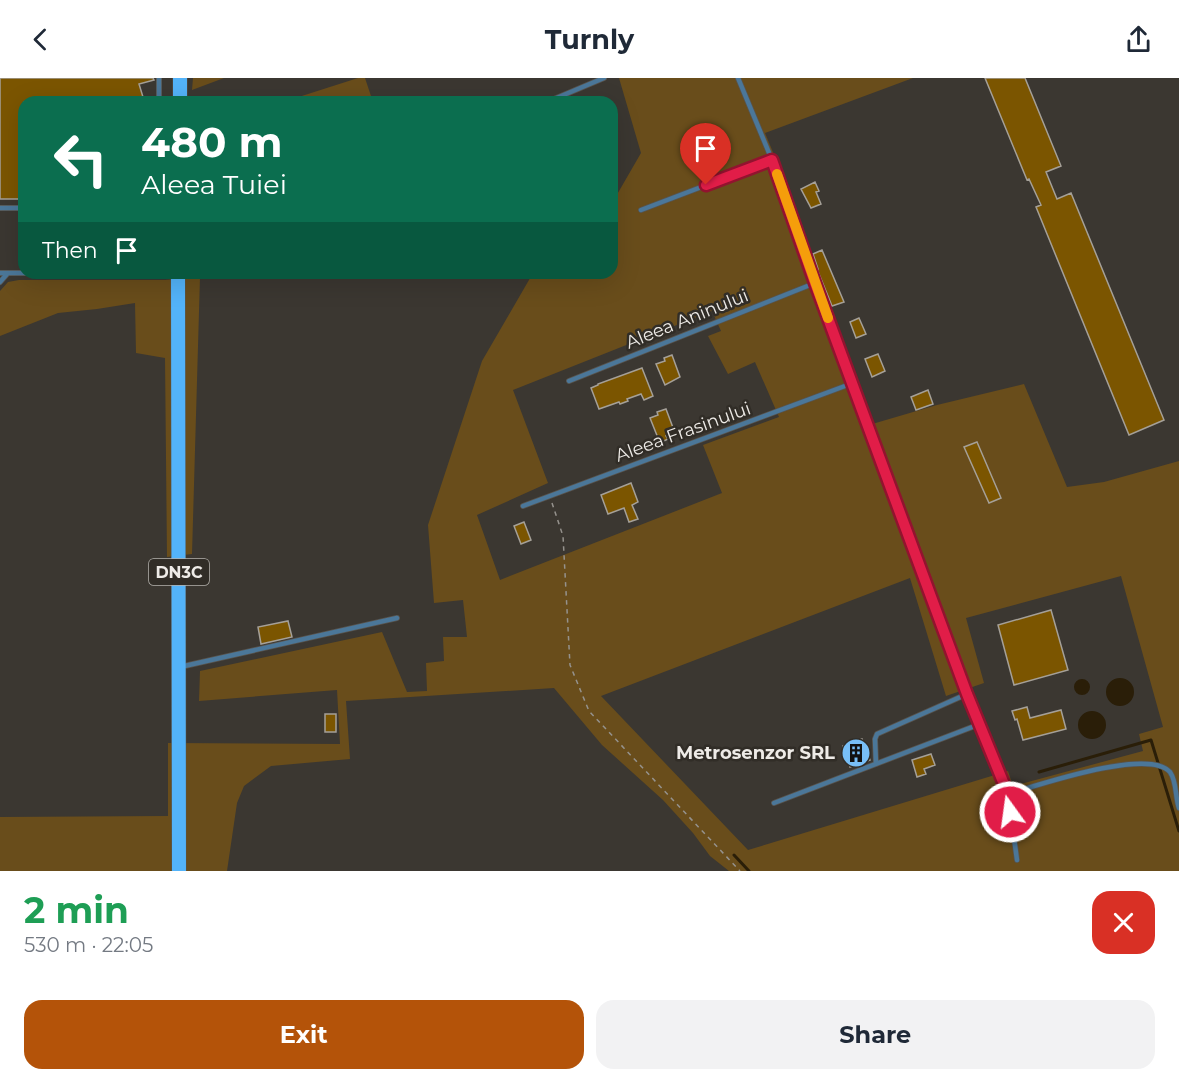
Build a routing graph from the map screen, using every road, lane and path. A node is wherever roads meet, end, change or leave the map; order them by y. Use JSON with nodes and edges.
{"nodes":[{"id":1,"x":159,"y":78,"type":"edge"},
{"id":2,"x":180,"y":78,"type":"edge"},
{"id":3,"x":604,"y":78,"type":"edge"},
{"id":4,"x":738,"y":78,"type":"edge"},
{"id":5,"x":159,"y":96,"type":"edge"},
{"id":6,"x":180,"y":96,"type":"edge"},
{"id":7,"x":561,"y":96,"type":"edge"},
{"id":8,"x":772,"y":160,"type":"junction"},
{"id":9,"x":0,"y":208,"type":"edge"},
{"id":10,"x":18,"y":208,"type":"edge"},
{"id":11,"x":641,"y":210,"type":"dead end"},
{"id":12,"x":0,"y":273,"type":"edge"},
{"id":13,"x":7,"y":274,"type":"junction"},
{"id":14,"x":18,"y":274,"type":"edge"},
{"id":15,"x":178,"y":279,"type":"edge"},
{"id":16,"x":0,"y":282,"type":"edge"},
{"id":17,"x":815,"y":283,"type":"junction"},
{"id":18,"x":568,"y":381,"type":"dead end"},
{"id":19,"x":853,"y":383,"type":"junction"},
{"id":20,"x":550,"y":496,"type":"junction"},
{"id":21,"x":523,"y":506,"type":"dead end"},
{"id":22,"x":397,"y":618,"type":"dead end"},
{"id":23,"x":179,"y":668,"type":"junction"},
{"id":24,"x":967,"y":694,"type":"junction"},
{"id":25,"x":980,"y":724,"type":"junction"},
{"id":26,"x":876,"y":764,"type":"junction"},
{"id":27,"x":1008,"y":794,"type":"junction"},
{"id":28,"x":774,"y":803,"type":"dead end"},
{"id":29,"x":1179,"y":808,"type":"edge"},
{"id":30,"x":1017,"y":860,"type":"dead end"},
{"id":31,"x":179,"y":871,"type":"edge"},
{"id":32,"x":740,"y":871,"type":"edge"}],
"edges":[{"from":1,"to":5,"type":"lane"},
{"from":2,"to":6,"type":"main road"},
{"from":3,"to":7,"type":"lane"},
{"from":4,"to":8,"type":"lane"},
{"from":8,"to":11,"type":"lane"},
{"from":8,"to":17,"type":"lane"},
{"from":9,"to":10,"type":"lane"},
{"from":12,"to":13,"type":"lane"},
{"from":13,"to":14,"type":"lane"},
{"from":13,"to":16,"type":"lane"},
{"from":15,"to":23,"type":"main road","number":"DN3C"},
{"from":17,"to":18,"type":"lane","name":"Aleea Aninului"},
{"from":17,"to":19,"type":"lane"},
{"from":19,"to":20,"type":"lane","name":"Aleea Frasinului"},
{"from":19,"to":24,"type":"lane"},
{"from":20,"to":21,"type":"lane","name":"Aleea Frasinului"},
{"from":20,"to":32,"type":"path"},
{"from":22,"to":23,"type":"lane"},
{"from":23,"to":31,"type":"main road","number":"DN3C"},
{"from":24,"to":25,"type":"lane"},
{"from":24,"to":26,"type":"lane"},
{"from":25,"to":26,"type":"lane"},
{"from":25,"to":27,"type":"lane"},
{"from":26,"to":28,"type":"lane"},
{"from":27,"to":29,"type":"lane"},
{"from":27,"to":30,"type":"lane"}]}
